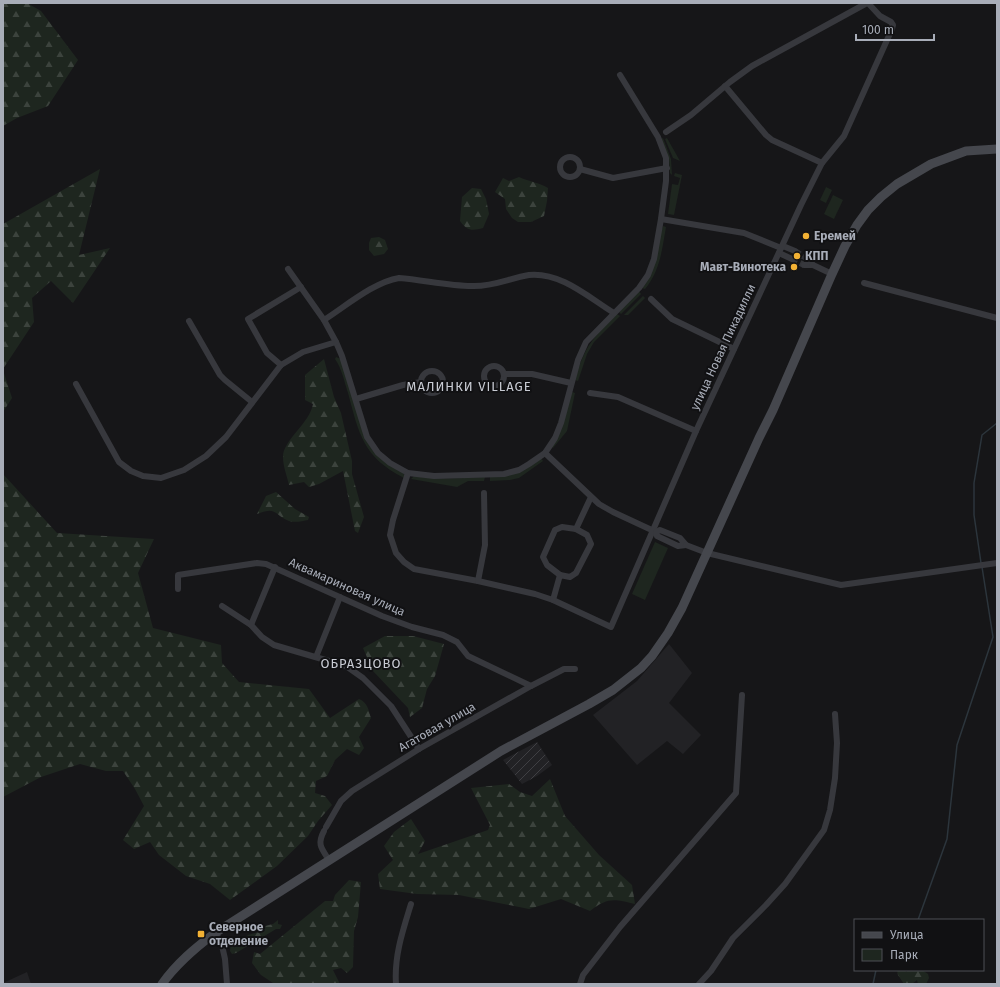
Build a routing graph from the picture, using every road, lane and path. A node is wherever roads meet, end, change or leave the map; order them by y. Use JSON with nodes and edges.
{"nodes":[{"id":1,"x":867,"y":3,"type":"edge"},
{"id":2,"x":620,"y":74,"type":"dead end"},
{"id":3,"x":725,"y":86,"type":"junction"},
{"id":4,"x":666,"y":132,"type":"dead end"},
{"id":5,"x":997,"y":149,"type":"edge"},
{"id":6,"x":822,"y":163,"type":"junction"},
{"id":7,"x":667,"y":168,"type":"junction"},
{"id":8,"x":580,"y":169,"type":"dead end"},
{"id":9,"x":661,"y":219,"type":"junction"},
{"id":10,"x":781,"y":249,"type":"junction"},
{"id":11,"x":795,"y":252,"type":"tunnel mouth"},
{"id":12,"x":806,"y":258,"type":"tunnel mouth"},
{"id":13,"x":792,"y":259,"type":"tunnel mouth"},
{"id":14,"x":804,"y":265,"type":"tunnel mouth"},
{"id":15,"x":813,"y":265,"type":"junction"},
{"id":16,"x":288,"y":269,"type":"dead end"},
{"id":17,"x":832,"y":274,"type":"junction"},
{"id":18,"x":864,"y":283,"type":"dead end"},
{"id":19,"x":301,"y":287,"type":"junction"},
{"id":20,"x":651,"y":299,"type":"dead end"},
{"id":21,"x":614,"y":313,"type":"junction"},
{"id":22,"x":997,"y":318,"type":"edge"},
{"id":23,"x":324,"y":320,"type":"junction"},
{"id":24,"x":189,"y":321,"type":"dead end"},
{"id":25,"x":336,"y":342,"type":"junction"},
{"id":26,"x":734,"y":349,"type":"junction"},
{"id":27,"x":281,"y":365,"type":"junction"},
{"id":28,"x":504,"y":374,"type":"dead end"},
{"id":29,"x":421,"y":382,"type":"dead end"},
{"id":30,"x":571,"y":383,"type":"junction"},
{"id":31,"x":76,"y":384,"type":"dead end"},
{"id":32,"x":590,"y":394,"type":"dead end"},
{"id":33,"x":356,"y":399,"type":"junction"},
{"id":34,"x":252,"y":402,"type":"junction"},
{"id":35,"x":696,"y":431,"type":"junction"},
{"id":36,"x":545,"y":453,"type":"junction"},
{"id":37,"x":408,"y":473,"type":"junction"},
{"id":38,"x":484,"y":493,"type":"dead end"},
{"id":39,"x":591,"y":497,"type":"junction"},
{"id":40,"x":576,"y":529,"type":"junction"},
{"id":41,"x":654,"y":531,"type":"junction"},
{"id":42,"x":707,"y":553,"type":"junction"},
{"id":43,"x":997,"y":563,"type":"edge"},
{"id":44,"x":275,"y":567,"type":"junction"},
{"id":45,"x":560,"y":575,"type":"junction"},
{"id":46,"x":478,"y":581,"type":"junction"},
{"id":47,"x":178,"y":589,"type":"dead end"},
{"id":48,"x":340,"y":596,"type":"junction"},
{"id":49,"x":553,"y":600,"type":"junction"},
{"id":50,"x":222,"y":606,"type":"dead end"},
{"id":51,"x":250,"y":625,"type":"junction"},
{"id":52,"x":316,"y":657,"type":"junction"},
{"id":53,"x":575,"y":669,"type":"dead end"},
{"id":54,"x":532,"y":686,"type":"junction"},
{"id":55,"x":742,"y":695,"type":"dead end"},
{"id":56,"x":835,"y":714,"type":"dead end"},
{"id":57,"x":419,"y":749,"type":"junction"},
{"id":58,"x":329,"y":860,"type":"junction"},
{"id":59,"x":411,"y":904,"type":"dead end"},
{"id":60,"x":215,"y":933,"type":"junction"},
{"id":61,"x":162,"y":984,"type":"edge"},
{"id":62,"x":227,"y":984,"type":"edge"},
{"id":63,"x":396,"y":984,"type":"edge"},
{"id":64,"x":580,"y":984,"type":"edge"},
{"id":65,"x":699,"y":984,"type":"edge"}],
"edges":[{"from":1,"to":3,"type":"street"},
{"from":1,"to":6,"type":"street","name":"улица Новая Пикадилли"},
{"from":2,"to":7,"type":"street"},
{"from":3,"to":4,"type":"street"},
{"from":3,"to":6,"type":"street"},
{"from":5,"to":17,"type":"street"},
{"from":6,"to":10,"type":"street","name":"улица Новая Пикадилли"},
{"from":7,"to":8,"type":"street"},
{"from":7,"to":9,"type":"street"},
{"from":9,"to":10,"type":"street"},
{"from":9,"to":21,"type":"street"},
{"from":10,"to":11,"type":"street"},
{"from":10,"to":13,"type":"street"},
{"from":10,"to":26,"type":"street","name":"улица Новая Пикадилли"},
{"from":12,"to":15,"type":"street"},
{"from":14,"to":15,"type":"street"},
{"from":15,"to":17,"type":"street"},
{"from":16,"to":19,"type":"street"},
{"from":17,"to":42,"type":"street"},
{"from":18,"to":22,"type":"street"},
{"from":19,"to":23,"type":"street"},
{"from":19,"to":27,"type":"street"},
{"from":20,"to":26,"type":"street"},
{"from":21,"to":23,"type":"street"},
{"from":21,"to":30,"type":"street"},
{"from":23,"to":25,"type":"street"},
{"from":24,"to":34,"type":"street"},
{"from":25,"to":27,"type":"street"},
{"from":25,"to":33,"type":"street"},
{"from":26,"to":35,"type":"street","name":"улица Новая Пикадилли"},
{"from":27,"to":34,"type":"street"},
{"from":28,"to":30,"type":"street"},
{"from":29,"to":33,"type":"street"},
{"from":30,"to":36,"type":"street"},
{"from":31,"to":34,"type":"street"},
{"from":32,"to":35,"type":"street"},
{"from":33,"to":37,"type":"street"},
{"from":35,"to":41,"type":"street","name":"улица Новая Пикадилли"},
{"from":36,"to":37,"type":"street"},
{"from":36,"to":39,"type":"street"},
{"from":37,"to":46,"type":"street"},
{"from":38,"to":46,"type":"street"},
{"from":39,"to":40,"type":"street"},
{"from":39,"to":41,"type":"street"},
{"from":40,"to":45,"type":"street"},
{"from":40,"to":45,"type":"street"},
{"from":41,"to":42,"type":"street"},
{"from":41,"to":49,"type":"street","name":"улица Новая Пикадилли"},
{"from":42,"to":43,"type":"street"},
{"from":42,"to":58,"type":"street"},
{"from":44,"to":47,"type":"street","name":"Аквамариновая улица"},
{"from":44,"to":48,"type":"street","name":"Аквамариновая улица"},
{"from":44,"to":51,"type":"street"},
{"from":45,"to":49,"type":"street"},
{"from":46,"to":49,"type":"street"},
{"from":48,"to":52,"type":"street"},
{"from":48,"to":54,"type":"street","name":"Аквамариновая улица"},
{"from":50,"to":51,"type":"street"},
{"from":51,"to":52,"type":"street"},
{"from":52,"to":57,"type":"street"},
{"from":53,"to":54,"type":"street","name":"Агатовая улица"},
{"from":54,"to":57,"type":"street","name":"Агатовая улица"},
{"from":55,"to":64,"type":"street"},
{"from":56,"to":65,"type":"street"},
{"from":57,"to":58,"type":"street","name":"Агатовая улица"},
{"from":58,"to":60,"type":"street"},
{"from":59,"to":63,"type":"street"},
{"from":60,"to":61,"type":"street"},
{"from":60,"to":62,"type":"street"}]}
